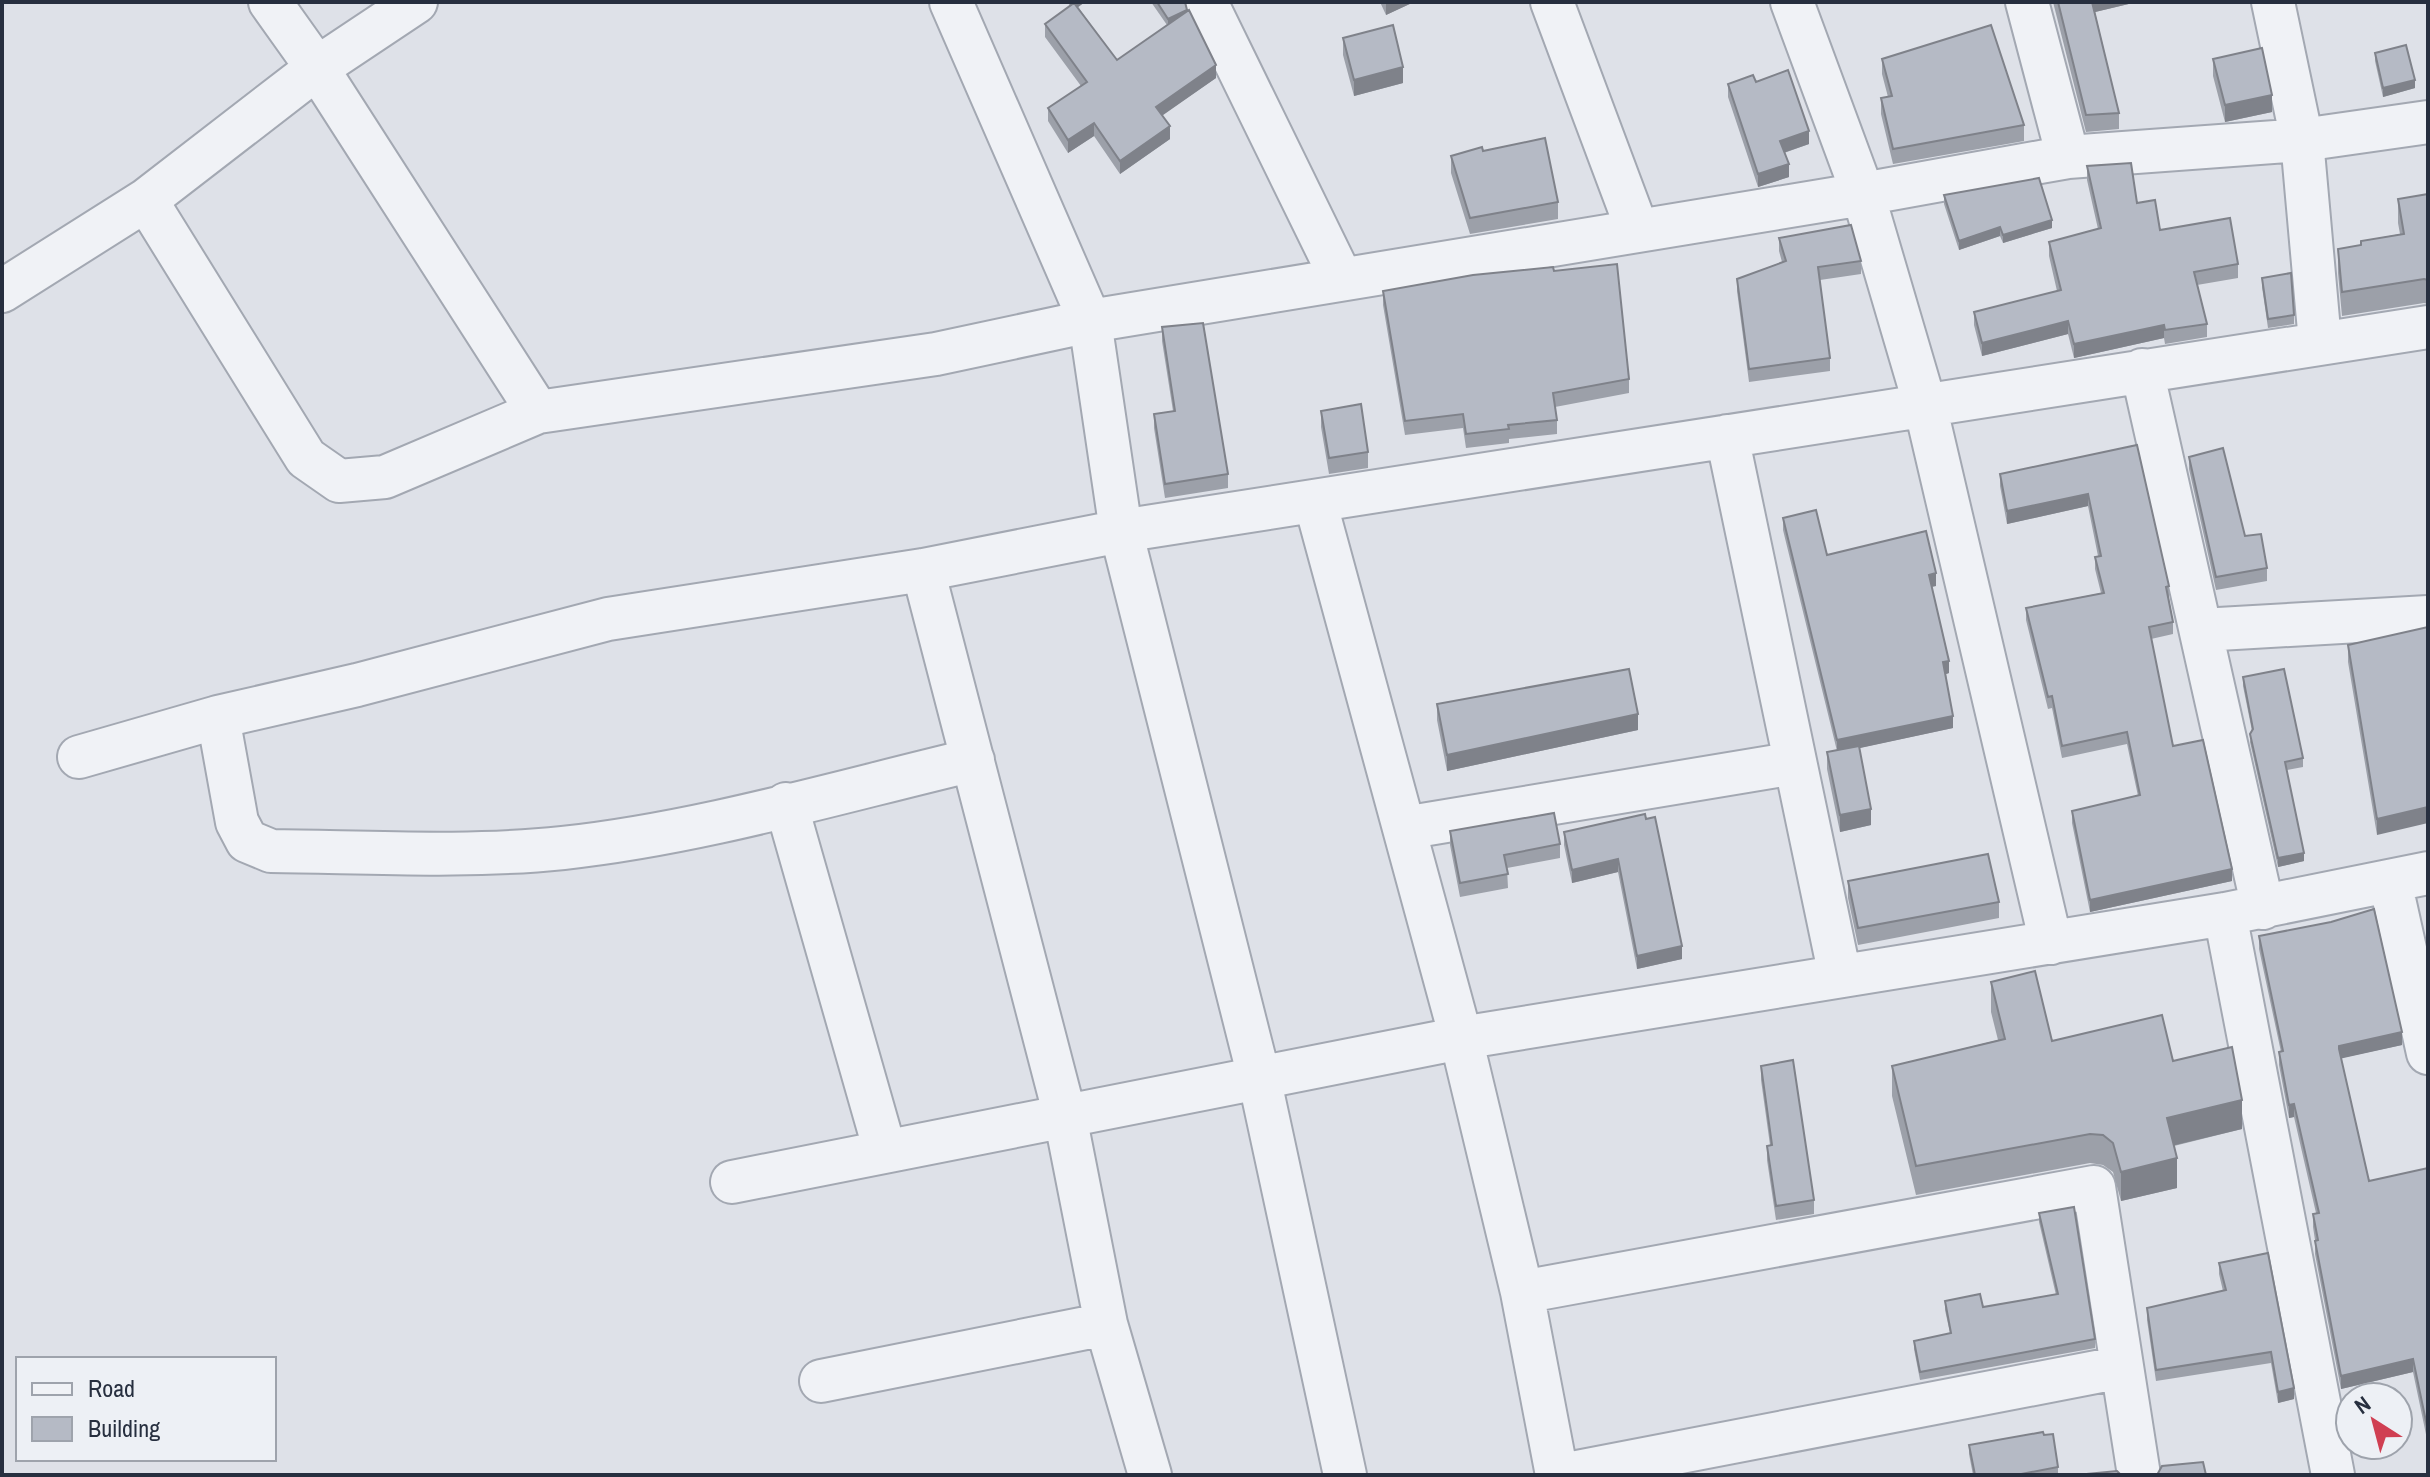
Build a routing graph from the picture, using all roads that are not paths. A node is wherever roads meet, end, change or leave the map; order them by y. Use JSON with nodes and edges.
{"nodes":[{"id":1,"x":270,"y":2,"type":"edge"},
{"id":2,"x":416,"y":2,"type":"edge"},
{"id":3,"x":951,"y":2,"type":"edge"},
{"id":4,"x":1206,"y":2,"type":"edge"},
{"id":5,"x":1552,"y":2,"type":"edge"},
{"id":6,"x":1792,"y":2,"type":"edge"},
{"id":7,"x":2027,"y":2,"type":"edge"},
{"id":8,"x":2273,"y":2,"type":"edge"},
{"id":9,"x":317,"y":68,"type":"junction"},
{"id":10,"x":2428,"y":122,"type":"edge"},
{"id":11,"x":2302,"y":140,"type":"junction"},
{"id":12,"x":2068,"y":157,"type":"junction"},
{"id":13,"x":1863,"y":194,"type":"junction"},
{"id":14,"x":146,"y":200,"type":"junction"},
{"id":15,"x":1637,"y":229,"type":"junction"},
{"id":16,"x":1341,"y":278,"type":"junction"},
{"id":17,"x":2,"y":291,"type":"edge"},
{"id":18,"x":1090,"y":321,"type":"junction"},
{"id":19,"x":2428,"y":327,"type":"edge"},
{"id":20,"x":2320,"y":342,"type":"junction"},
{"id":21,"x":2142,"y":370,"type":"junction"},
{"id":22,"x":1925,"y":405,"type":"junction"},
{"id":23,"x":538,"y":412,"type":"junction"},
{"id":24,"x":1727,"y":436,"type":"junction"},
{"id":25,"x":1315,"y":501,"type":"junction"},
{"id":26,"x":1121,"y":531,"type":"junction"},
{"id":27,"x":923,"y":570,"type":"junction"},
{"id":28,"x":2428,"y":617,"type":"edge"},
{"id":29,"x":2201,"y":630,"type":"junction"},
{"id":30,"x":218,"y":717,"type":"junction"},
{"id":31,"x":79,"y":757,"type":"dead end"},
{"id":32,"x":973,"y":760,"type":"junction"},
{"id":33,"x":1795,"y":763,"type":"junction"},
{"id":34,"x":786,"y":804,"type":"junction"},
{"id":35,"x":1404,"y":828,"type":"junction"},
{"id":36,"x":2409,"y":877,"type":"edge"},
{"id":37,"x":2244,"y":911,"type":"junction"},
{"id":38,"x":2051,"y":943,"type":"junction"},
{"id":39,"x":1840,"y":976,"type":"junction"},
{"id":40,"x":1461,"y":1038,"type":"junction"},
{"id":41,"x":2428,"y":1053,"type":"edge"},
{"id":42,"x":1259,"y":1077,"type":"junction"},
{"id":43,"x":1065,"y":1116,"type":"junction"},
{"id":44,"x":885,"y":1151,"type":"junction"},
{"id":45,"x":732,"y":1182,"type":"dead end"},
{"id":46,"x":1522,"y":1292,"type":"junction"},
{"id":47,"x":1106,"y":1324,"type":"junction"},
{"id":48,"x":2122,"y":1367,"type":"junction"},
{"id":49,"x":821,"y":1381,"type":"dead end"},
{"id":50,"x":1150,"y":1475,"type":"edge"},
{"id":51,"x":1345,"y":1475,"type":"edge"},
{"id":52,"x":1559,"y":1475,"type":"edge"},
{"id":53,"x":2139,"y":1475,"type":"edge"},
{"id":54,"x":2333,"y":1475,"type":"edge"}],
"edges":[{"from":1,"to":9,"type":"street"},
{"from":2,"to":9,"type":"street"},
{"from":3,"to":18,"type":"street"},
{"from":4,"to":16,"type":"street"},
{"from":5,"to":15,"type":"street"},
{"from":6,"to":13,"type":"street"},
{"from":7,"to":12,"type":"street"},
{"from":8,"to":11,"type":"street"},
{"from":9,"to":14,"type":"street"},
{"from":9,"to":23,"type":"street"},
{"from":10,"to":11,"type":"street"},
{"from":11,"to":12,"type":"street"},
{"from":11,"to":20,"type":"street"},
{"from":12,"to":13,"type":"street"},
{"from":13,"to":15,"type":"street"},
{"from":13,"to":22,"type":"street"},
{"from":14,"to":17,"type":"street"},
{"from":14,"to":23,"type":"street"},
{"from":15,"to":16,"type":"street"},
{"from":16,"to":18,"type":"street"},
{"from":18,"to":23,"type":"street"},
{"from":18,"to":26,"type":"street"},
{"from":19,"to":20,"type":"street"},
{"from":20,"to":21,"type":"street"},
{"from":21,"to":22,"type":"street"},
{"from":21,"to":29,"type":"street"},
{"from":22,"to":24,"type":"street"},
{"from":22,"to":38,"type":"street"},
{"from":24,"to":25,"type":"street"},
{"from":24,"to":33,"type":"street"},
{"from":25,"to":26,"type":"street"},
{"from":25,"to":35,"type":"street"},
{"from":26,"to":27,"type":"street"},
{"from":26,"to":42,"type":"street"},
{"from":27,"to":30,"type":"street"},
{"from":27,"to":32,"type":"street"},
{"from":28,"to":29,"type":"street"},
{"from":29,"to":37,"type":"street"},
{"from":30,"to":31,"type":"street"},
{"from":30,"to":34,"type":"street"},
{"from":32,"to":34,"type":"street"},
{"from":32,"to":43,"type":"street"},
{"from":33,"to":35,"type":"street"},
{"from":33,"to":39,"type":"street"},
{"from":34,"to":44,"type":"street"},
{"from":35,"to":40,"type":"street"},
{"from":36,"to":37,"type":"street"},
{"from":36,"to":41,"type":"street"},
{"from":37,"to":38,"type":"street"},
{"from":37,"to":54,"type":"street"},
{"from":38,"to":39,"type":"street"},
{"from":39,"to":40,"type":"street"},
{"from":40,"to":42,"type":"street"},
{"from":40,"to":46,"type":"street"},
{"from":42,"to":43,"type":"street"},
{"from":42,"to":51,"type":"street"},
{"from":43,"to":44,"type":"street"},
{"from":43,"to":47,"type":"street"},
{"from":44,"to":45,"type":"street"},
{"from":46,"to":48,"type":"street"},
{"from":46,"to":52,"type":"street"},
{"from":47,"to":49,"type":"street"},
{"from":47,"to":50,"type":"street"},
{"from":48,"to":52,"type":"street"},
{"from":48,"to":53,"type":"street"}]}
